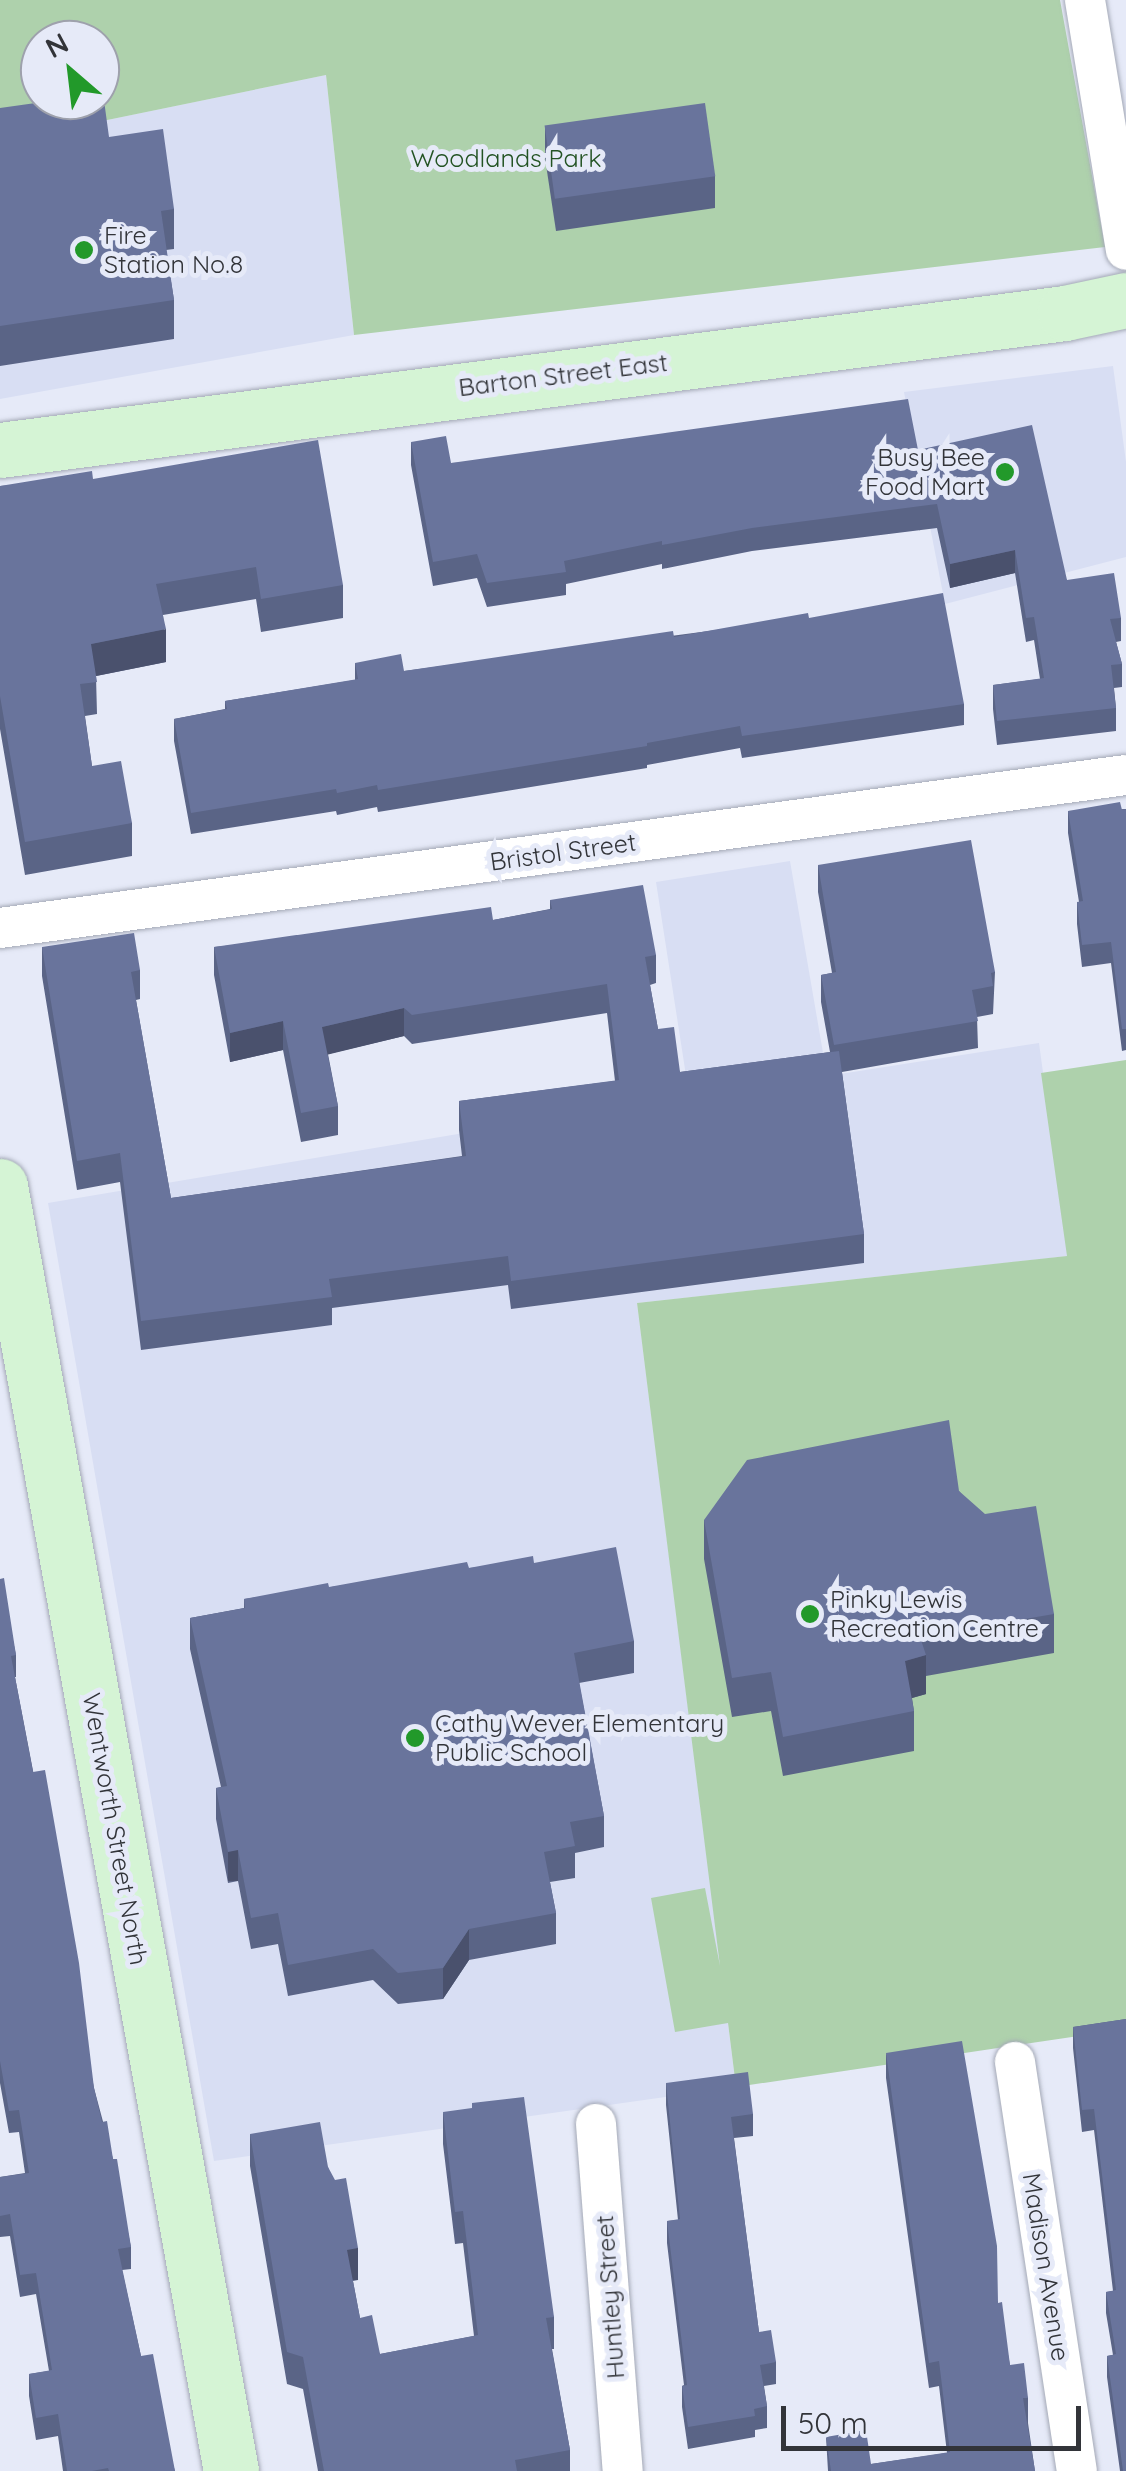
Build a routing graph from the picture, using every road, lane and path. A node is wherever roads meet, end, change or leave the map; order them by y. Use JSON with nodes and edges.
{"nodes":[{"id":1,"x":1085,"y":0,"type":"edge"},
{"id":2,"x":1126,"y":250,"type":"edge"},
{"id":3,"x":1126,"y":300,"type":"edge"},
{"id":4,"x":0,"y":450,"type":"edge"},
{"id":5,"x":1126,"y":775,"type":"edge"},
{"id":6,"x":0,"y":928,"type":"edge"},
{"id":7,"x":0,"y":1186,"type":"edge"},
{"id":8,"x":1015,"y":2062,"type":"dead end"},
{"id":9,"x":596,"y":2124,"type":"dead end"},
{"id":10,"x":231,"y":2471,"type":"edge"},
{"id":11,"x":623,"y":2471,"type":"edge"},
{"id":12,"x":1077,"y":2471,"type":"edge"}],
"edges":[{"from":1,"to":2,"type":"street"},
{"from":3,"to":4,"type":"main road","name":"Barton Street East"},
{"from":5,"to":6,"type":"street","name":"Bristol Street"},
{"from":7,"to":10,"type":"main road","name":"Wentworth Street North"},
{"from":8,"to":12,"type":"street","name":"Madison Avenue"},
{"from":9,"to":11,"type":"street","name":"Huntley Street"}]}
